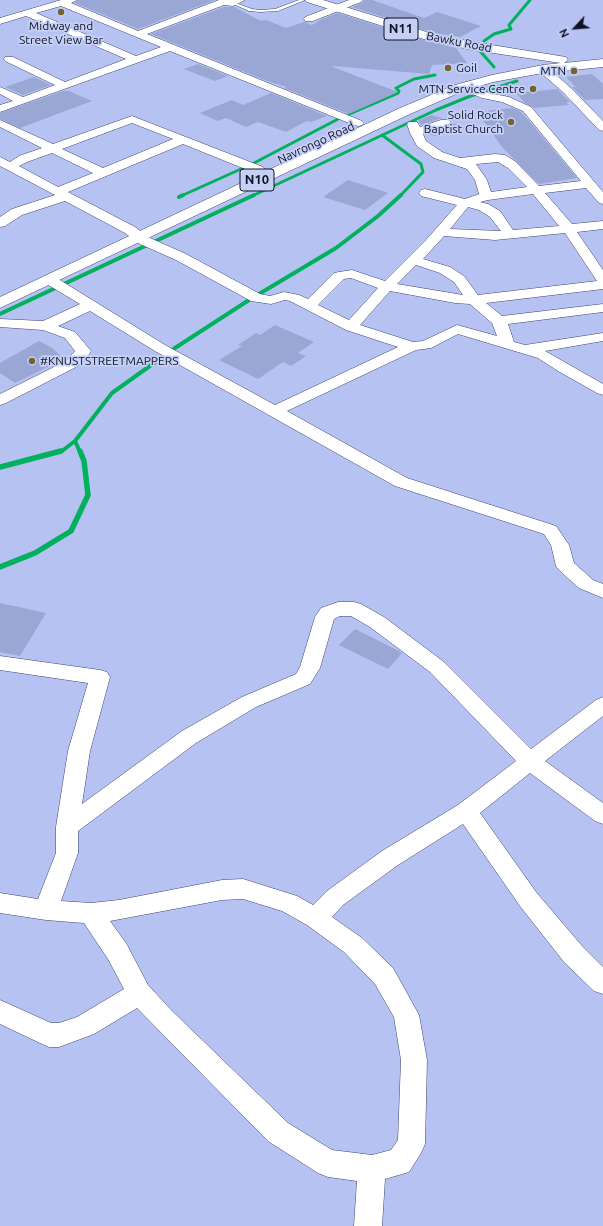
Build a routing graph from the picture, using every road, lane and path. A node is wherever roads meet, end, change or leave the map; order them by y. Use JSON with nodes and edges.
{"nodes":[{"id":1,"x":72,"y":0,"type":"edge"},
{"id":2,"x":303,"y":0,"type":"edge"},
{"id":3,"x":311,"y":0,"type":"edge"},
{"id":4,"x":358,"y":0,"type":"edge"},
{"id":5,"x":236,"y":1,"type":"edge"},
{"id":6,"x":61,"y":3,"type":"junction"},
{"id":7,"x":336,"y":8,"type":"junction"},
{"id":8,"x":27,"y":13,"type":"junction"},
{"id":9,"x":309,"y":19,"type":"dead end"},
{"id":10,"x":0,"y":21,"type":"edge"},
{"id":11,"x":107,"y":23,"type":"junction"},
{"id":12,"x":71,"y":33,"type":"junction"},
{"id":13,"x":138,"y":34,"type":"junction"},
{"id":14,"x":170,"y":47,"type":"junction"},
{"id":15,"x":494,"y":49,"type":"junction"},
{"id":16,"x":602,"y":58,"type":"edge"},
{"id":17,"x":9,"y":59,"type":"dead end"},
{"id":18,"x":560,"y":59,"type":"junction"},
{"id":19,"x":136,"y":60,"type":"junction"},
{"id":20,"x":587,"y":64,"type":"junction"},
{"id":21,"x":543,"y":69,"type":"junction"},
{"id":22,"x":516,"y":71,"type":"junction"},
{"id":23,"x":64,"y":86,"type":"junction"},
{"id":24,"x":0,"y":90,"type":"edge"},
{"id":25,"x":474,"y":91,"type":"dead end"},
{"id":26,"x":22,"y":101,"type":"junction"},
{"id":27,"x":0,"y":109,"type":"edge"},
{"id":28,"x":0,"y":122,"type":"edge"},
{"id":29,"x":445,"y":122,"type":"dead end"},
{"id":30,"x":358,"y":124,"type":"junction"},
{"id":31,"x":603,"y":128,"type":"edge"},
{"id":32,"x":184,"y":140,"type":"junction"},
{"id":33,"x":53,"y":148,"type":"junction"},
{"id":34,"x":438,"y":155,"type":"junction"},
{"id":35,"x":420,"y":159,"type":"dead end"},
{"id":36,"x":461,"y":162,"type":"junction"},
{"id":37,"x":5,"y":164,"type":"edge"},
{"id":38,"x":259,"y":170,"type":"junction"},
{"id":39,"x":103,"y":173,"type":"junction"},
{"id":40,"x":588,"y":184,"type":"junction"},
{"id":41,"x":535,"y":190,"type":"junction"},
{"id":42,"x":425,"y":193,"type":"dead end"},
{"id":43,"x":62,"y":194,"type":"junction"},
{"id":44,"x":486,"y":196,"type":"junction"},
{"id":45,"x":603,"y":200,"type":"edge"},
{"id":46,"x":465,"y":203,"type":"junction"},
{"id":47,"x":1,"y":221,"type":"edge"},
{"id":48,"x":603,"y":225,"type":"edge"},
{"id":49,"x":568,"y":228,"type":"junction"},
{"id":50,"x":441,"y":232,"type":"junction"},
{"id":51,"x":134,"y":233,"type":"junction"},
{"id":52,"x":509,"y":234,"type":"junction"},
{"id":53,"x":603,"y":254,"type":"edge"},
{"id":54,"x":588,"y":256,"type":"junction"},
{"id":55,"x":413,"y":260,"type":"junction"},
{"id":56,"x":50,"y":280,"type":"junction"},
{"id":57,"x":603,"y":280,"type":"edge"},
{"id":58,"x":603,"y":285,"type":"edge"},
{"id":59,"x":387,"y":286,"type":"junction"},
{"id":60,"x":0,"y":290,"type":"edge"},
{"id":61,"x":474,"y":300,"type":"junction"},
{"id":62,"x":0,"y":303,"type":"edge"},
{"id":63,"x":90,"y":305,"type":"junction"},
{"id":64,"x":309,"y":306,"type":"junction"},
{"id":65,"x":603,"y":308,"type":"edge"},
{"id":66,"x":499,"y":321,"type":"junction"},
{"id":67,"x":0,"y":323,"type":"edge"},
{"id":68,"x":46,"y":326,"type":"junction"},
{"id":69,"x":351,"y":327,"type":"junction"},
{"id":70,"x":603,"y":337,"type":"edge"},
{"id":71,"x":508,"y":345,"type":"junction"},
{"id":72,"x":413,"y":346,"type":"junction"},
{"id":73,"x":525,"y":349,"type":"junction"},
{"id":74,"x":603,"y":390,"type":"edge"},
{"id":75,"x":0,"y":400,"type":"edge"},
{"id":76,"x":275,"y":410,"type":"junction"},
{"id":77,"x":603,"y":592,"type":"edge"},
{"id":78,"x":0,"y":662,"type":"edge"},
{"id":79,"x":603,"y":705,"type":"edge"},
{"id":80,"x":530,"y":762,"type":"junction"},
{"id":81,"x":466,"y":811,"type":"junction"},
{"id":82,"x":603,"y":815,"type":"edge"},
{"id":83,"x":67,"y":827,"type":"junction"},
{"id":84,"x":0,"y":903,"type":"edge"},
{"id":85,"x":46,"y":910,"type":"junction"},
{"id":86,"x":91,"y":913,"type":"junction"},
{"id":87,"x":315,"y":918,"type":"junction"},
{"id":88,"x":603,"y":983,"type":"edge"},
{"id":89,"x":139,"y":993,"type":"junction"},
{"id":90,"x":0,"y":1011,"type":"edge"},
{"id":91,"x":372,"y":1169,"type":"junction"},
{"id":92,"x":368,"y":1226,"type":"edge"}],
"edges":[{"from":1,"to":6,"type":"street"},
{"from":2,"to":5,"type":"lane"},
{"from":3,"to":7,"type":"highway","name":"Bawku Road","number":"N11"},
{"from":4,"to":7,"type":"street"},
{"from":5,"to":13,"type":"street"},
{"from":6,"to":8,"type":"street"},
{"from":6,"to":11,"type":"street"},
{"from":7,"to":9,"type":"street"},
{"from":7,"to":15,"type":"highway","name":"Bawku Road","number":"N11"},
{"from":8,"to":10,"type":"street"},
{"from":8,"to":12,"type":"street"},
{"from":11,"to":12,"type":"street"},
{"from":11,"to":13,"type":"street"},
{"from":12,"to":19,"type":"street"},
{"from":13,"to":14,"type":"street"},
{"from":14,"to":19,"type":"street"},
{"from":14,"to":30,"type":"street"},
{"from":15,"to":16,"type":"highway","number":"N11"},
{"from":15,"to":18,"type":"highway","name":"Bawku Road","number":"N11"},
{"from":15,"to":22,"type":"highway"},
{"from":16,"to":18,"type":"highway","name":"Navrongo Road","number":"N10"},
{"from":16,"to":20,"type":"highway","number":"N10"},
{"from":17,"to":23,"type":"street"},
{"from":18,"to":20,"type":"highway","name":"Bawku Road","number":"N11"},
{"from":18,"to":22,"type":"highway","name":"Navrongo Road","number":"N10"},
{"from":19,"to":23,"type":"street"},
{"from":20,"to":21,"type":"highway","name":"Navrongo Road","number":"N10"},
{"from":21,"to":22,"type":"highway","name":"Navrongo Road","number":"N10"},
{"from":21,"to":31,"type":"street"},
{"from":22,"to":30,"type":"highway","name":"Navrongo Road","number":"N10"},
{"from":22,"to":51,"type":"highway","name":"Navrongo Road","number":"N10"},
{"from":23,"to":26,"type":"street"},
{"from":24,"to":26,"type":"street"},
{"from":25,"to":40,"type":"street"},
{"from":26,"to":27,"type":"street"},
{"from":28,"to":33,"type":"street"},
{"from":29,"to":34,"type":"street"},
{"from":30,"to":38,"type":"highway","name":"Navrongo Road","number":"N10"},
{"from":32,"to":33,"type":"street"},
{"from":32,"to":38,"type":"street"},
{"from":32,"to":39,"type":"street"},
{"from":33,"to":37,"type":"street"},
{"from":33,"to":39,"type":"street"},
{"from":34,"to":35,"type":"street"},
{"from":34,"to":36,"type":"street"},
{"from":36,"to":41,"type":"street"},
{"from":36,"to":44,"type":"street"},
{"from":37,"to":43,"type":"street"},
{"from":38,"to":51,"type":"highway","name":"Navrongo Road","number":"N10"},
{"from":39,"to":43,"type":"street"},
{"from":40,"to":41,"type":"street"},
{"from":40,"to":45,"type":"street"},
{"from":41,"to":44,"type":"street"},
{"from":41,"to":49,"type":"street"},
{"from":42,"to":46,"type":"street"},
{"from":43,"to":47,"type":"street"},
{"from":43,"to":51,"type":"street"},
{"from":44,"to":46,"type":"street"},
{"from":46,"to":50,"type":"street"},
{"from":46,"to":52,"type":"street"},
{"from":48,"to":49,"type":"street"},
{"from":49,"to":52,"type":"street"},
{"from":49,"to":54,"type":"street"},
{"from":50,"to":52,"type":"street"},
{"from":50,"to":55,"type":"street"},
{"from":51,"to":56,"type":"highway","name":"Navrongo Road","number":"N10"},
{"from":51,"to":60,"type":"highway","name":"Navrongo Road","number":"N10"},
{"from":51,"to":64,"type":"street"},
{"from":53,"to":54,"type":"street"},
{"from":54,"to":57,"type":"street"},
{"from":55,"to":59,"type":"street"},
{"from":55,"to":61,"type":"street"},
{"from":56,"to":62,"type":"highway","name":"Navrongo Road","number":"N10"},
{"from":56,"to":63,"type":"street"},
{"from":58,"to":61,"type":"street"},
{"from":59,"to":61,"type":"street"},
{"from":59,"to":64,"type":"street"},
{"from":59,"to":69,"type":"street"},
{"from":61,"to":66,"type":"street"},
{"from":63,"to":68,"type":"street"},
{"from":63,"to":76,"type":"street"},
{"from":64,"to":69,"type":"street"},
{"from":65,"to":66,"type":"street"},
{"from":66,"to":71,"type":"street"},
{"from":67,"to":68,"type":"street"},
{"from":68,"to":75,"type":"street"},
{"from":69,"to":72,"type":"street"},
{"from":70,"to":73,"type":"street"},
{"from":71,"to":72,"type":"street"},
{"from":71,"to":73,"type":"street"},
{"from":72,"to":76,"type":"street"},
{"from":73,"to":74,"type":"street"},
{"from":76,"to":77,"type":"street"},
{"from":78,"to":83,"type":"street"},
{"from":79,"to":80,"type":"street"},
{"from":80,"to":81,"type":"street"},
{"from":80,"to":82,"type":"street"},
{"from":80,"to":83,"type":"street"},
{"from":81,"to":87,"type":"street"},
{"from":81,"to":88,"type":"street"},
{"from":83,"to":85,"type":"street"},
{"from":84,"to":85,"type":"street"},
{"from":85,"to":86,"type":"street"},
{"from":86,"to":87,"type":"street"},
{"from":86,"to":89,"type":"street"},
{"from":87,"to":91,"type":"street"},
{"from":89,"to":90,"type":"street"},
{"from":89,"to":91,"type":"street"},
{"from":91,"to":92,"type":"street"}]}
